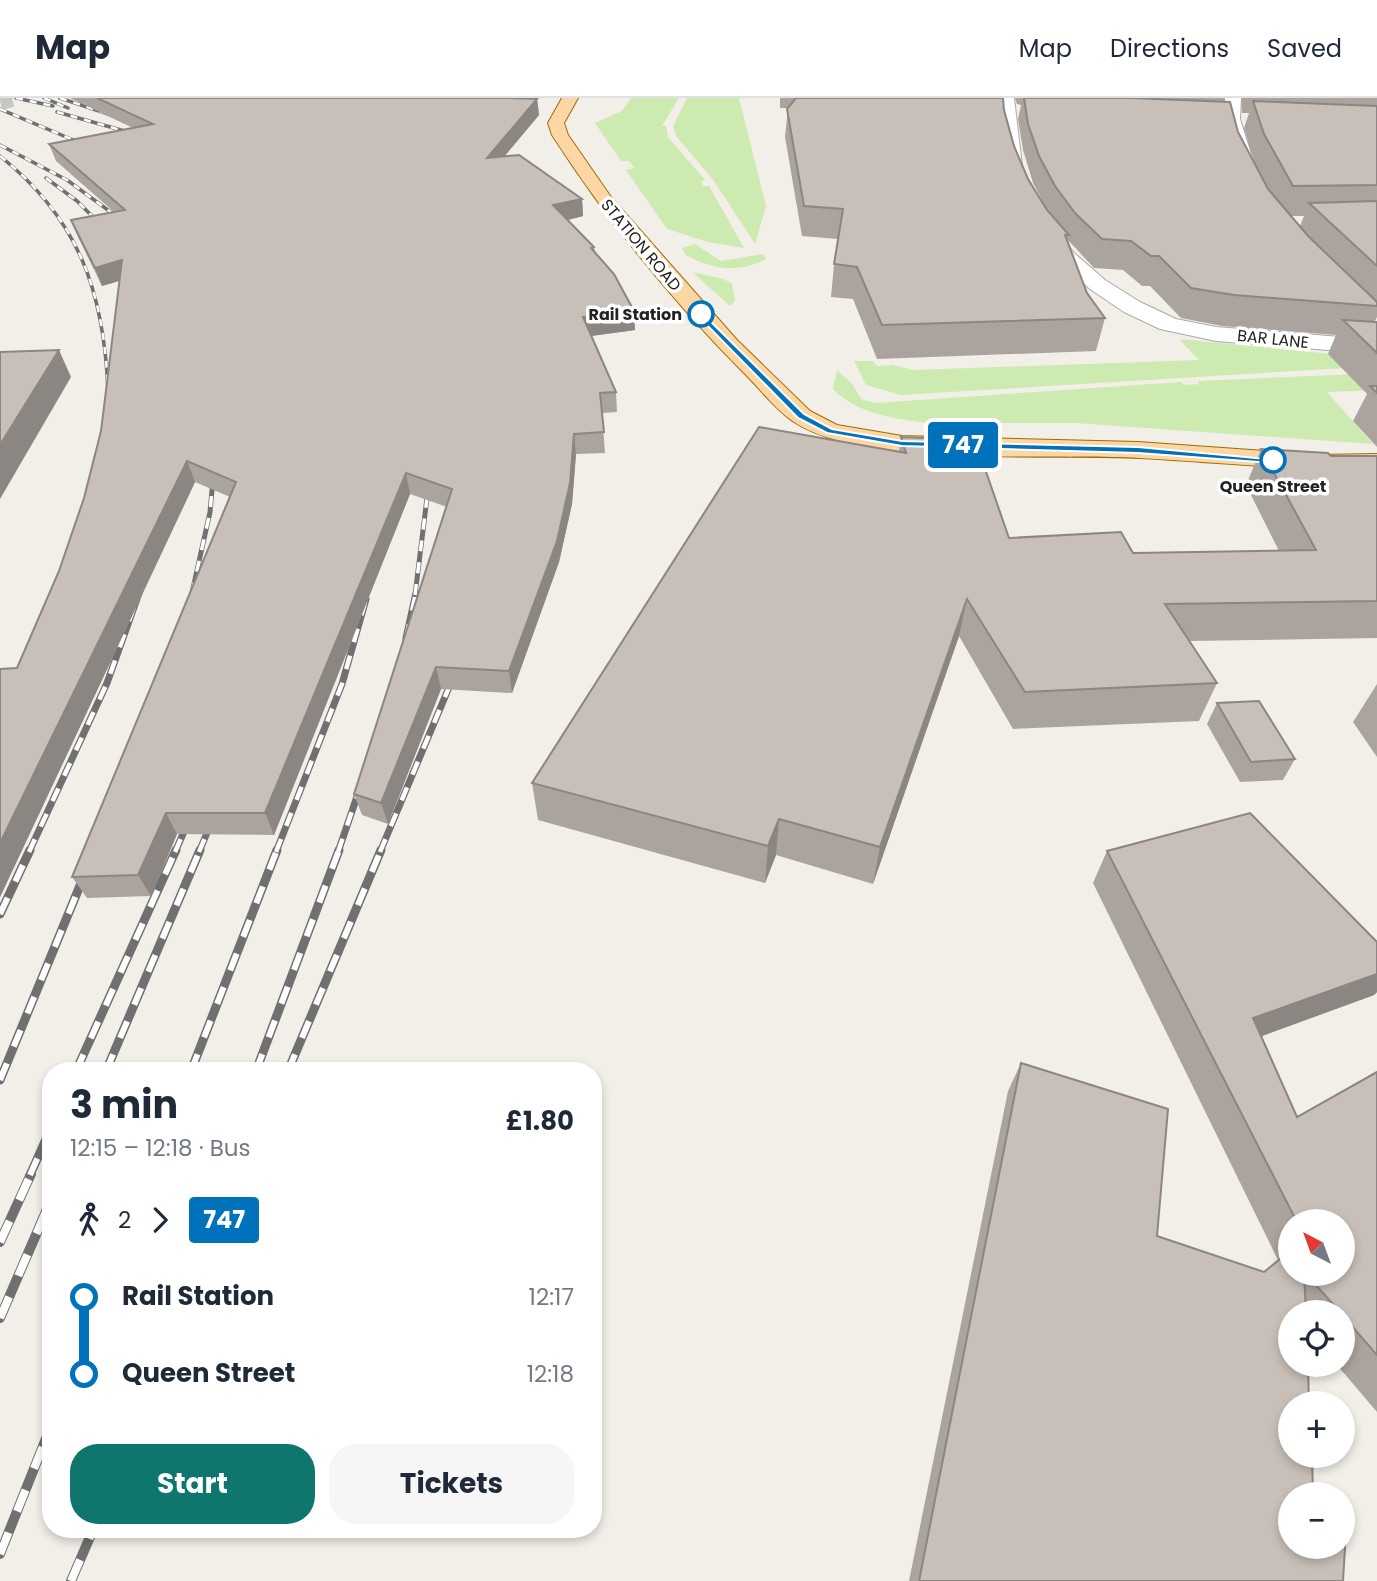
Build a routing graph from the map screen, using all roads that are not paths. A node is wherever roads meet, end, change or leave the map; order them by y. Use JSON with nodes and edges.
{"nodes":[{"id":1,"x":570,"y":98,"type":"edge"},
{"id":2,"x":1233,"y":98,"type":"edge"},
{"id":3,"x":1010,"y":107,"type":"edge"},
{"id":4,"x":1227,"y":119,"type":"junction"},
{"id":5,"x":1254,"y":121,"type":"edge"},
{"id":6,"x":1245,"y":170,"type":"edge"},
{"id":7,"x":1018,"y":179,"type":"edge"},
{"id":8,"x":1033,"y":210,"type":"edge"},
{"id":9,"x":1377,"y":347,"type":"edge"},
{"id":10,"x":1377,"y":462,"type":"edge"}],
"edges":[{"from":1,"to":10,"type":"main road","name":"STATION ROAD"},
{"from":2,"to":4,"type":"street"},
{"from":3,"to":7,"type":"street"},
{"from":4,"to":5,"type":"street"},
{"from":4,"to":6,"type":"street"},
{"from":8,"to":9,"type":"street","name":"BAR LANE"}]}
